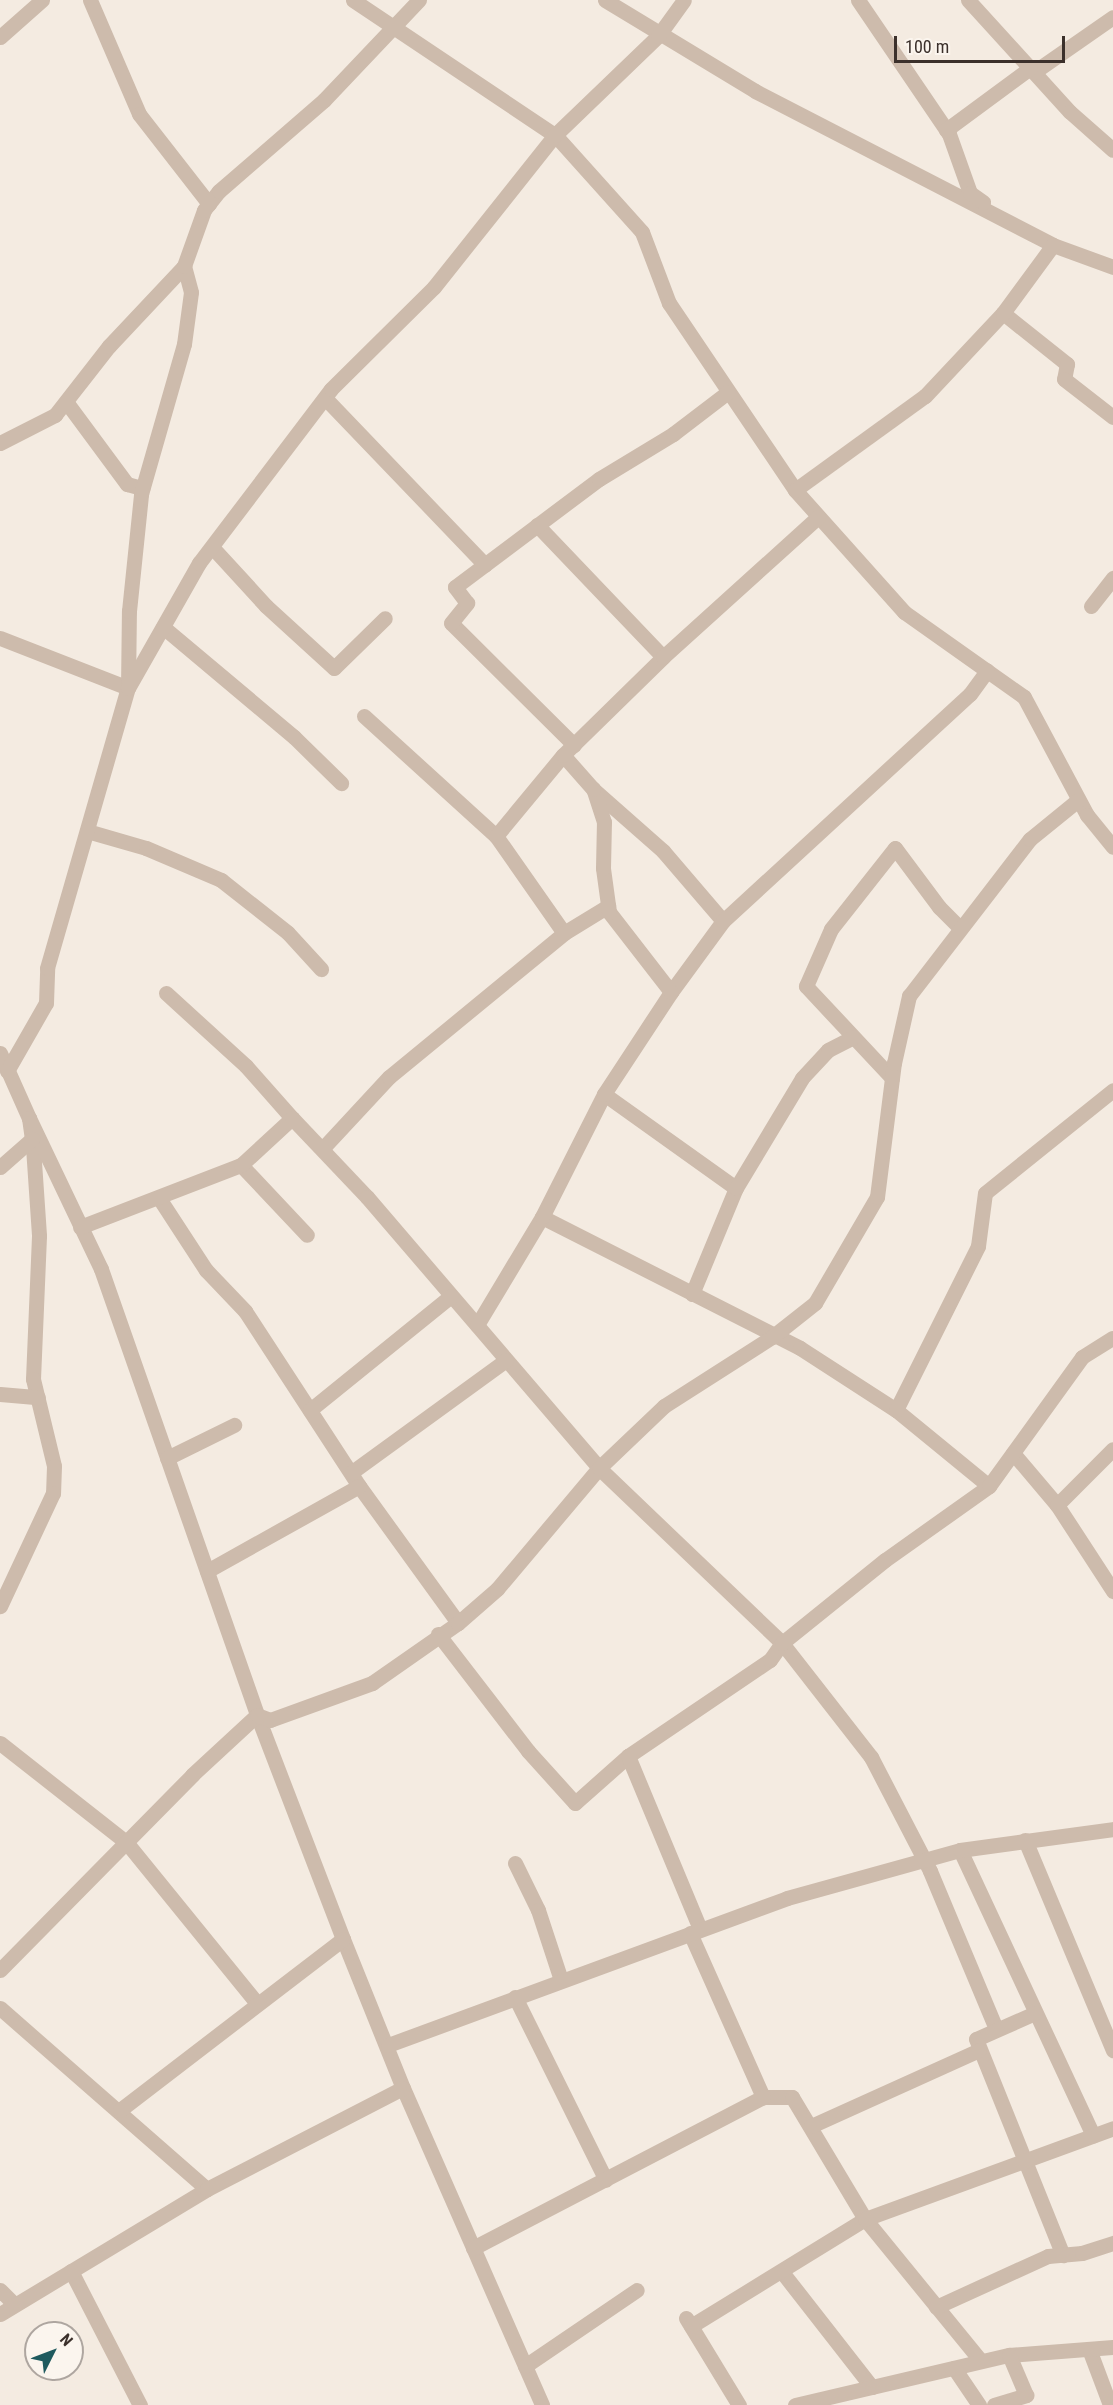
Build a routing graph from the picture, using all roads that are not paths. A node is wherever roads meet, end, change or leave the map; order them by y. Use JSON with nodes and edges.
{"nodes":[{"id":1,"x":42,"y":0,"type":"edge"},
{"id":2,"x":90,"y":0,"type":"edge"},
{"id":3,"x":353,"y":0,"type":"edge"},
{"id":4,"x":419,"y":0,"type":"edge"},
{"id":5,"x":604,"y":0,"type":"edge"},
{"id":6,"x":684,"y":0,"type":"edge"},
{"id":7,"x":858,"y":0,"type":"edge"},
{"id":8,"x":968,"y":0,"type":"edge"},
{"id":9,"x":1113,"y":17,"type":"edge"},
{"id":10,"x":393,"y":27,"type":"junction"},
{"id":11,"x":658,"y":36,"type":"junction"},
{"id":12,"x":0,"y":37,"type":"edge"},
{"id":13,"x":1032,"y":70,"type":"junction"},
{"id":14,"x":946,"y":130,"type":"junction"},
{"id":15,"x":555,"y":135,"type":"junction"},
{"id":16,"x":1113,"y":150,"type":"edge"},
{"id":17,"x":209,"y":204,"type":"junction"},
{"id":18,"x":1014,"y":225,"type":"junction"},
{"id":19,"x":1053,"y":245,"type":"junction"},
{"id":20,"x":184,"y":266,"type":"junction"},
{"id":21,"x":1113,"y":267,"type":"edge"},
{"id":22,"x":1003,"y":313,"type":"junction"},
{"id":23,"x":728,"y":392,"type":"junction"},
{"id":24,"x":325,"y":398,"type":"junction"},
{"id":25,"x":67,"y":403,"type":"junction"},
{"id":26,"x":1113,"y":417,"type":"edge"},
{"id":27,"x":0,"y":443,"type":"edge"},
{"id":28,"x":142,"y":488,"type":"junction"},
{"id":29,"x":795,"y":490,"type":"junction"},
{"id":30,"x":818,"y":518,"type":"junction"},
{"id":31,"x":537,"y":525,"type":"junction"},
{"id":32,"x":212,"y":547,"type":"junction"},
{"id":33,"x":484,"y":564,"type":"junction"},
{"id":34,"x":1113,"y":578,"type":"edge"},
{"id":35,"x":1091,"y":606,"type":"dead end"},
{"id":36,"x":385,"y":618,"type":"dead end"},
{"id":37,"x":163,"y":627,"type":"junction"},
{"id":38,"x":0,"y":638,"type":"edge"},
{"id":39,"x":663,"y":657,"type":"junction"},
{"id":40,"x":987,"y":671,"type":"junction"},
{"id":41,"x":128,"y":688,"type":"junction"},
{"id":42,"x":364,"y":716,"type":"dead end"},
{"id":43,"x":568,"y":750,"type":"junction"},
{"id":44,"x":341,"y":783,"type":"dead end"},
{"id":45,"x":593,"y":789,"type":"junction"},
{"id":46,"x":1078,"y":800,"type":"junction"},
{"id":47,"x":87,"y":831,"type":"junction"},
{"id":48,"x":496,"y":836,"type":"junction"},
{"id":49,"x":1113,"y":847,"type":"edge"},
{"id":50,"x":608,"y":906,"type":"junction"},
{"id":51,"x":723,"y":921,"type":"junction"},
{"id":52,"x":960,"y":928,"type":"junction"},
{"id":53,"x":564,"y":933,"type":"junction"},
{"id":54,"x":321,"y":969,"type":"dead end"},
{"id":55,"x":671,"y":992,"type":"junction"},
{"id":56,"x":166,"y":993,"type":"dead end"},
{"id":57,"x":853,"y":1037,"type":"junction"},
{"id":58,"x":0,"y":1053,"type":"edge"},
{"id":59,"x":7,"y":1071,"type":"junction"},
{"id":60,"x":892,"y":1078,"type":"junction"},
{"id":61,"x":1113,"y":1090,"type":"edge"},
{"id":62,"x":604,"y":1094,"type":"junction"},
{"id":63,"x":29,"y":1118,"type":"junction"},
{"id":64,"x":292,"y":1118,"type":"junction"},
{"id":65,"x":32,"y":1139,"type":"junction"},
{"id":66,"x":323,"y":1148,"type":"junction"},
{"id":67,"x":241,"y":1165,"type":"junction"},
{"id":68,"x":0,"y":1167,"type":"edge"},
{"id":69,"x":736,"y":1188,"type":"junction"},
{"id":70,"x":159,"y":1198,"type":"junction"},
{"id":71,"x":542,"y":1217,"type":"junction"},
{"id":72,"x":80,"y":1227,"type":"junction"},
{"id":73,"x":307,"y":1234,"type":"dead end"},
{"id":74,"x":692,"y":1294,"type":"junction"},
{"id":75,"x":451,"y":1296,"type":"junction"},
{"id":76,"x":477,"y":1325,"type":"junction"},
{"id":77,"x":772,"y":1337,"type":"junction"},
{"id":78,"x":1113,"y":1338,"type":"edge"},
{"id":79,"x":506,"y":1360,"type":"junction"},
{"id":80,"x":0,"y":1394,"type":"edge"},
{"id":81,"x":38,"y":1397,"type":"junction"},
{"id":82,"x":310,"y":1410,"type":"junction"},
{"id":83,"x":896,"y":1410,"type":"junction"},
{"id":84,"x":234,"y":1425,"type":"dead end"},
{"id":85,"x":1113,"y":1449,"type":"edge"},
{"id":86,"x":1013,"y":1453,"type":"junction"},
{"id":87,"x":167,"y":1458,"type":"junction"},
{"id":88,"x":598,"y":1468,"type":"junction"},
{"id":89,"x":356,"y":1479,"type":"junction"},
{"id":90,"x":989,"y":1486,"type":"junction"},
{"id":91,"x":1058,"y":1505,"type":"junction"},
{"id":92,"x":207,"y":1571,"type":"junction"},
{"id":93,"x":1113,"y":1591,"type":"edge"},
{"id":94,"x":0,"y":1606,"type":"edge"},
{"id":95,"x":458,"y":1623,"type":"junction"},
{"id":96,"x":438,"y":1634,"type":"junction"},
{"id":97,"x":782,"y":1643,"type":"junction"},
{"id":98,"x":257,"y":1715,"type":"junction"},
{"id":99,"x":0,"y":1743,"type":"edge"},
{"id":100,"x":628,"y":1756,"type":"junction"},
{"id":101,"x":1113,"y":1829,"type":"edge"},
{"id":102,"x":1025,"y":1839,"type":"junction"},
{"id":103,"x":126,"y":1842,"type":"junction"},
{"id":104,"x":960,"y":1850,"type":"junction"},
{"id":105,"x":924,"y":1859,"type":"junction"},
{"id":106,"x":515,"y":1863,"type":"dead end"},
{"id":107,"x":695,"y":1931,"type":"junction"},
{"id":108,"x":343,"y":1939,"type":"junction"},
{"id":109,"x":0,"y":1970,"type":"edge"},
{"id":110,"x":561,"y":1980,"type":"junction"},
{"id":111,"x":515,"y":1997,"type":"junction"},
{"id":112,"x":257,"y":2003,"type":"junction"},
{"id":113,"x":0,"y":2008,"type":"edge"},
{"id":114,"x":1035,"y":2013,"type":"junction"},
{"id":115,"x":996,"y":2029,"type":"junction"},
{"id":116,"x":388,"y":2045,"type":"junction"},
{"id":117,"x":979,"y":2050,"type":"junction"},
{"id":118,"x":1113,"y":2050,"type":"edge"},
{"id":119,"x":403,"y":2088,"type":"junction"},
{"id":120,"x":763,"y":2097,"type":"junction"},
{"id":121,"x":120,"y":2110,"type":"junction"},
{"id":122,"x":811,"y":2126,"type":"junction"},
{"id":123,"x":1113,"y":2128,"type":"edge"},
{"id":124,"x":1093,"y":2135,"type":"junction"},
{"id":125,"x":1024,"y":2161,"type":"junction"},
{"id":126,"x":606,"y":2180,"type":"junction"},
{"id":127,"x":207,"y":2189,"type":"junction"},
{"id":128,"x":865,"y":2219,"type":"junction"},
{"id":129,"x":1113,"y":2243,"type":"edge"},
{"id":130,"x":474,"y":2248,"type":"junction"},
{"id":131,"x":1063,"y":2254,"type":"junction"},
{"id":132,"x":71,"y":2271,"type":"junction"},
{"id":133,"x":782,"y":2272,"type":"junction"},
{"id":134,"x":0,"y":2290,"type":"edge"},
{"id":135,"x":637,"y":2290,"type":"dead end"},
{"id":136,"x":14,"y":2303,"type":"junction"},
{"id":137,"x":936,"y":2307,"type":"junction"},
{"id":138,"x":0,"y":2314,"type":"edge"},
{"id":139,"x":1113,"y":2347,"type":"edge"},
{"id":140,"x":1089,"y":2349,"type":"junction"},
{"id":141,"x":1010,"y":2355,"type":"junction"},
{"id":142,"x":981,"y":2361,"type":"junction"},
{"id":143,"x":525,"y":2366,"type":"junction"},
{"id":144,"x":954,"y":2368,"type":"junction"},
{"id":145,"x":872,"y":2387,"type":"junction"},
{"id":146,"x":1005,"y":2404,"type":"edge"},
{"id":147,"x":140,"y":2405,"type":"edge"},
{"id":148,"x":542,"y":2405,"type":"edge"},
{"id":149,"x":739,"y":2405,"type":"edge"},
{"id":150,"x":795,"y":2405,"type":"edge"},
{"id":151,"x":979,"y":2405,"type":"edge"},
{"id":152,"x":1110,"y":2405,"type":"edge"}],
"edges":[{"from":1,"to":12,"type":"street"},
{"from":2,"to":17,"type":"street"},
{"from":3,"to":10,"type":"street"},
{"from":4,"to":10,"type":"street"},
{"from":5,"to":11,"type":"street"},
{"from":6,"to":11,"type":"street"},
{"from":7,"to":14,"type":"street"},
{"from":8,"to":13,"type":"street"},
{"from":9,"to":13,"type":"street"},
{"from":10,"to":15,"type":"street"},
{"from":10,"to":17,"type":"street"},
{"from":11,"to":15,"type":"street"},
{"from":11,"to":18,"type":"street"},
{"from":13,"to":14,"type":"street"},
{"from":13,"to":16,"type":"street"},
{"from":14,"to":18,"type":"street"},
{"from":15,"to":23,"type":"street"},
{"from":15,"to":24,"type":"street"},
{"from":17,"to":20,"type":"street"},
{"from":18,"to":19,"type":"street"},
{"from":19,"to":21,"type":"street"},
{"from":19,"to":22,"type":"street"},
{"from":20,"to":25,"type":"street"},
{"from":20,"to":28,"type":"street"},
{"from":22,"to":26,"type":"street"},
{"from":22,"to":29,"type":"street"},
{"from":23,"to":29,"type":"street"},
{"from":23,"to":31,"type":"street"},
{"from":24,"to":32,"type":"street"},
{"from":24,"to":33,"type":"street"},
{"from":25,"to":27,"type":"street"},
{"from":25,"to":28,"type":"street"},
{"from":28,"to":41,"type":"street"},
{"from":29,"to":30,"type":"street"},
{"from":30,"to":39,"type":"street"},
{"from":30,"to":40,"type":"street"},
{"from":31,"to":33,"type":"street"},
{"from":31,"to":39,"type":"street"},
{"from":32,"to":36,"type":"street"},
{"from":32,"to":37,"type":"street"},
{"from":33,"to":43,"type":"street"},
{"from":34,"to":35,"type":"street"},
{"from":37,"to":41,"type":"street"},
{"from":37,"to":44,"type":"street"},
{"from":38,"to":41,"type":"street"},
{"from":39,"to":43,"type":"street"},
{"from":40,"to":46,"type":"street"},
{"from":40,"to":51,"type":"street"},
{"from":41,"to":47,"type":"street"},
{"from":42,"to":48,"type":"street"},
{"from":43,"to":45,"type":"street"},
{"from":43,"to":48,"type":"street"},
{"from":45,"to":50,"type":"street"},
{"from":45,"to":51,"type":"street"},
{"from":46,"to":49,"type":"street"},
{"from":46,"to":52,"type":"street"},
{"from":47,"to":54,"type":"street"},
{"from":47,"to":59,"type":"street"},
{"from":48,"to":53,"type":"street"},
{"from":50,"to":53,"type":"street"},
{"from":50,"to":55,"type":"street"},
{"from":51,"to":55,"type":"street"},
{"from":52,"to":57,"type":"street"},
{"from":52,"to":60,"type":"street"},
{"from":53,"to":66,"type":"street"},
{"from":55,"to":62,"type":"street"},
{"from":56,"to":64,"type":"street"},
{"from":57,"to":60,"type":"street"},
{"from":57,"to":69,"type":"street"},
{"from":58,"to":59,"type":"street"},
{"from":59,"to":63,"type":"street"},
{"from":60,"to":77,"type":"street"},
{"from":61,"to":83,"type":"street"},
{"from":62,"to":69,"type":"street"},
{"from":62,"to":71,"type":"street"},
{"from":63,"to":65,"type":"street"},
{"from":63,"to":72,"type":"street"},
{"from":64,"to":66,"type":"street"},
{"from":64,"to":67,"type":"street"},
{"from":65,"to":68,"type":"street"},
{"from":65,"to":81,"type":"street"},
{"from":66,"to":75,"type":"street"},
{"from":67,"to":70,"type":"street"},
{"from":67,"to":73,"type":"street"},
{"from":69,"to":74,"type":"street"},
{"from":70,"to":72,"type":"street"},
{"from":70,"to":82,"type":"street"},
{"from":71,"to":74,"type":"street"},
{"from":71,"to":76,"type":"street"},
{"from":72,"to":87,"type":"street"},
{"from":74,"to":77,"type":"street"},
{"from":75,"to":76,"type":"street"},
{"from":75,"to":82,"type":"street"},
{"from":76,"to":79,"type":"street"},
{"from":77,"to":83,"type":"street"},
{"from":77,"to":88,"type":"street"},
{"from":78,"to":86,"type":"street"},
{"from":79,"to":88,"type":"street"},
{"from":79,"to":89,"type":"street"},
{"from":80,"to":81,"type":"street"},
{"from":81,"to":94,"type":"street"},
{"from":82,"to":89,"type":"street"},
{"from":83,"to":90,"type":"street"},
{"from":84,"to":87,"type":"street"},
{"from":85,"to":91,"type":"street"},
{"from":86,"to":90,"type":"street"},
{"from":86,"to":91,"type":"street"},
{"from":87,"to":92,"type":"street"},
{"from":88,"to":95,"type":"street"},
{"from":88,"to":97,"type":"street"},
{"from":89,"to":92,"type":"street"},
{"from":89,"to":95,"type":"street"},
{"from":90,"to":97,"type":"street"},
{"from":91,"to":93,"type":"street"},
{"from":92,"to":98,"type":"street"},
{"from":95,"to":96,"type":"street"},
{"from":96,"to":98,"type":"street"},
{"from":96,"to":100,"type":"street"},
{"from":97,"to":100,"type":"street"},
{"from":97,"to":105,"type":"street"},
{"from":98,"to":103,"type":"street"},
{"from":98,"to":108,"type":"street"},
{"from":99,"to":103,"type":"street"},
{"from":100,"to":107,"type":"street"},
{"from":101,"to":102,"type":"street"},
{"from":102,"to":104,"type":"street"},
{"from":102,"to":118,"type":"street"},
{"from":103,"to":109,"type":"street"},
{"from":103,"to":112,"type":"street"},
{"from":104,"to":105,"type":"street"},
{"from":104,"to":114,"type":"street"},
{"from":105,"to":107,"type":"street"},
{"from":105,"to":115,"type":"street"},
{"from":106,"to":110,"type":"street"},
{"from":107,"to":110,"type":"street"},
{"from":107,"to":120,"type":"street"},
{"from":108,"to":112,"type":"street"},
{"from":108,"to":116,"type":"street"},
{"from":110,"to":111,"type":"street"},
{"from":111,"to":116,"type":"street"},
{"from":111,"to":126,"type":"street"},
{"from":112,"to":121,"type":"street"},
{"from":113,"to":121,"type":"street"},
{"from":114,"to":115,"type":"street"},
{"from":114,"to":124,"type":"street"},
{"from":115,"to":117,"type":"street"},
{"from":116,"to":119,"type":"street"},
{"from":117,"to":122,"type":"street"},
{"from":117,"to":125,"type":"street"},
{"from":119,"to":127,"type":"street"},
{"from":119,"to":130,"type":"street"},
{"from":120,"to":122,"type":"street"},
{"from":120,"to":126,"type":"street"},
{"from":121,"to":127,"type":"street"},
{"from":122,"to":128,"type":"street"},
{"from":123,"to":124,"type":"street"},
{"from":124,"to":125,"type":"street"},
{"from":125,"to":128,"type":"street"},
{"from":125,"to":131,"type":"street"},
{"from":126,"to":130,"type":"street"},
{"from":127,"to":132,"type":"street"},
{"from":128,"to":133,"type":"street"},
{"from":128,"to":137,"type":"street"},
{"from":129,"to":131,"type":"street"},
{"from":130,"to":143,"type":"street"},
{"from":131,"to":137,"type":"street"},
{"from":132,"to":136,"type":"street"},
{"from":132,"to":147,"type":"street"},
{"from":133,"to":145,"type":"street"},
{"from":133,"to":149,"type":"street"},
{"from":134,"to":136,"type":"street"},
{"from":135,"to":143,"type":"street"},
{"from":136,"to":138,"type":"street"},
{"from":137,"to":142,"type":"street"},
{"from":139,"to":140,"type":"street"},
{"from":140,"to":141,"type":"street"},
{"from":140,"to":152,"type":"street"},
{"from":141,"to":142,"type":"street"},
{"from":141,"to":146,"type":"street"},
{"from":142,"to":144,"type":"street"},
{"from":143,"to":148,"type":"street"},
{"from":144,"to":145,"type":"street"},
{"from":144,"to":151,"type":"street"},
{"from":145,"to":150,"type":"street"}]}
